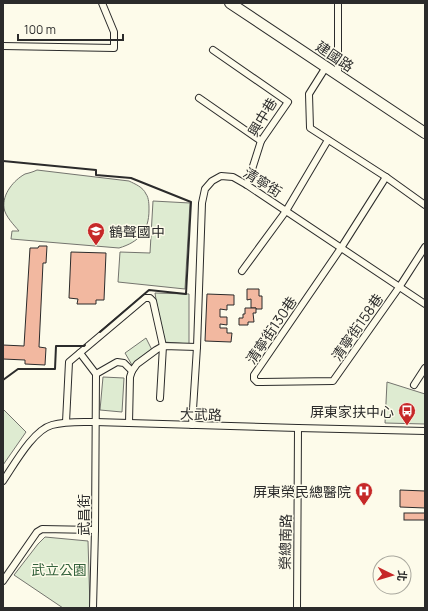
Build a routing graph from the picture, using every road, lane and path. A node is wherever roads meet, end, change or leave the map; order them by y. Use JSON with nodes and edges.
{"nodes":[{"id":1,"x":102,"y":3,"type":"edge"},
{"id":2,"x":230,"y":3,"type":"edge"},
{"id":3,"x":338,"y":3,"type":"edge"},
{"id":4,"x":3,"y":46,"type":"edge"},
{"id":5,"x":213,"y":50,"type":"dead end"},
{"id":6,"x":326,"y":67,"type":"junction"},
{"id":7,"x":338,"y":75,"type":"junction"},
{"id":8,"x":199,"y":98,"type":"dead end"},
{"id":9,"x":425,"y":133,"type":"edge"},
{"id":10,"x":328,"y":140,"type":"junction"},
{"id":11,"x":261,"y":141,"type":"junction"},
{"id":12,"x":386,"y":177,"type":"junction"},
{"id":13,"x":247,"y":185,"type":"junction"},
{"id":14,"x":425,"y":204,"type":"edge"},
{"id":15,"x":286,"y":211,"type":"junction"},
{"id":16,"x":425,"y":247,"type":"edge"},
{"id":17,"x":340,"y":248,"type":"junction"},
{"id":18,"x":242,"y":271,"type":"dead end"},
{"id":19,"x":400,"y":286,"type":"junction"},
{"id":20,"x":425,"y":304,"type":"edge"},
{"id":21,"x":163,"y":346,"type":"junction"},
{"id":22,"x":197,"y":347,"type":"junction"},
{"id":23,"x":80,"y":353,"type":"junction"},
{"id":24,"x":425,"y":368,"type":"edge"},
{"id":25,"x":132,"y":371,"type":"junction"},
{"id":26,"x":96,"y":374,"type":"junction"},
{"id":27,"x":333,"y":381,"type":"joint"},
{"id":28,"x":414,"y":385,"type":"dead end"},
{"id":29,"x":160,"y":398,"type":"dead end"},
{"id":30,"x":66,"y":422,"type":"junction"},
{"id":31,"x":95,"y":422,"type":"junction"},
{"id":32,"x":130,"y":423,"type":"junction"},
{"id":33,"x":192,"y":425,"type":"junction"},
{"id":34,"x":298,"y":428,"type":"junction"},
{"id":35,"x":425,"y":431,"type":"edge"},
{"id":36,"x":3,"y":481,"type":"edge"},
{"id":37,"x":95,"y":530,"type":"junction"},
{"id":38,"x":3,"y":581,"type":"edge"},
{"id":39,"x":93,"y":608,"type":"edge"},
{"id":40,"x":297,"y":608,"type":"edge"}],
"edges":[{"from":1,"to":4,"type":"street"},
{"from":2,"to":6,"type":"main road","name":"建國路"},
{"from":3,"to":7,"type":"street"},
{"from":5,"to":11,"type":"street","name":"興中巷"},
{"from":6,"to":7,"type":"main road","name":"建國路"},
{"from":6,"to":10,"type":"street"},
{"from":7,"to":9,"type":"main road","name":"建國路"},
{"from":8,"to":11,"type":"street"},
{"from":10,"to":12,"type":"street"},
{"from":10,"to":15,"type":"street"},
{"from":11,"to":13,"type":"street","name":"興中巷"},
{"from":12,"to":14,"type":"street"},
{"from":12,"to":17,"type":"street"},
{"from":13,"to":15,"type":"street","name":"清寧街"},
{"from":13,"to":22,"type":"street","name":"清寧街"},
{"from":15,"to":17,"type":"street","name":"清寧街"},
{"from":15,"to":18,"type":"street"},
{"from":16,"to":19,"type":"street","name":"清寧街158巷"},
{"from":17,"to":19,"type":"street","name":"清寧街"},
{"from":17,"to":27,"type":"street","name":"清寧街130巷"},
{"from":19,"to":20,"type":"street","name":"清寧街"},
{"from":19,"to":27,"type":"street","name":"清寧街158巷"},
{"from":21,"to":22,"type":"street"},
{"from":21,"to":23,"type":"street"},
{"from":21,"to":25,"type":"street"},
{"from":21,"to":29,"type":"street"},
{"from":22,"to":33,"type":"street","name":"清寧街"},
{"from":23,"to":26,"type":"street"},
{"from":23,"to":30,"type":"street"},
{"from":24,"to":28,"type":"street"},
{"from":25,"to":26,"type":"street"},
{"from":25,"to":32,"type":"street"},
{"from":26,"to":31,"type":"street","name":"武昌街"},
{"from":30,"to":31,"type":"street","name":"大武路"},
{"from":30,"to":36,"type":"street","name":"大武路"},
{"from":31,"to":32,"type":"street","name":"大武路"},
{"from":31,"to":37,"type":"street","name":"武昌街"},
{"from":32,"to":33,"type":"street","name":"大武路"},
{"from":33,"to":34,"type":"street","name":"大武路"},
{"from":34,"to":35,"type":"street","name":"大武路"},
{"from":34,"to":40,"type":"street","name":"榮總南路"},
{"from":37,"to":38,"type":"street"},
{"from":37,"to":39,"type":"street","name":"武昌街"}]}
